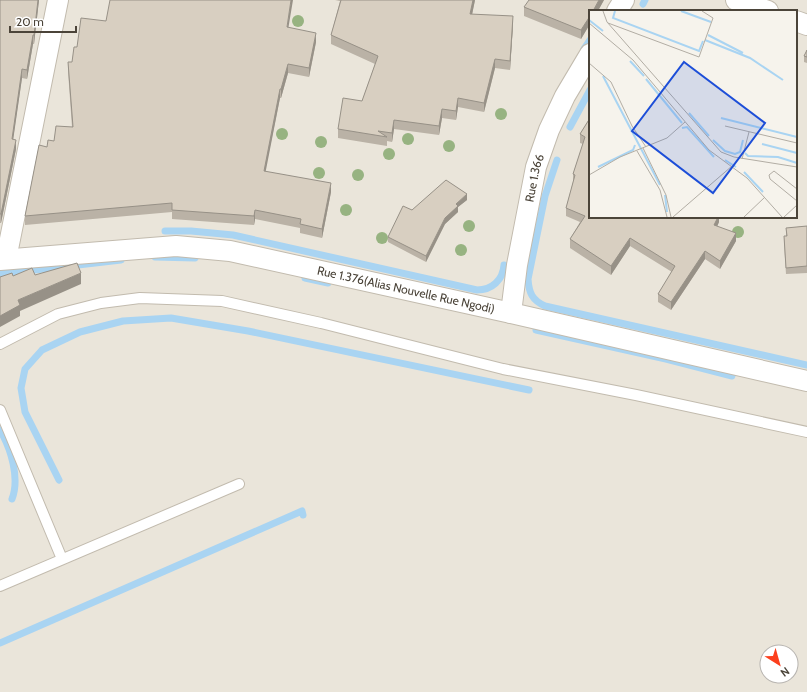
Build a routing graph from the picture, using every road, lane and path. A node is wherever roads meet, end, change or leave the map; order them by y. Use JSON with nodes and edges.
{"nodes":[{"id":1,"x":58,"y":0,"type":"edge"},
{"id":2,"x":624,"y":0,"type":"edge"},
{"id":3,"x":736,"y":0,"type":"edge"},
{"id":4,"x":618,"y":10,"type":"edge"},
{"id":5,"x":765,"y":10,"type":"edge"},
{"id":6,"x":797,"y":21,"type":"edge"},
{"id":7,"x":807,"y":25,"type":"edge"},
{"id":8,"x":589,"y":56,"type":"edge"},
{"id":9,"x":3,"y":260,"type":"edge"},
{"id":10,"x":511,"y":313,"type":"junction"},
{"id":11,"x":0,"y":344,"type":"edge"},
{"id":12,"x":807,"y":381,"type":"edge"},
{"id":13,"x":0,"y":410,"type":"edge"},
{"id":14,"x":807,"y":432,"type":"edge"},
{"id":15,"x":239,"y":484,"type":"dead end"},
{"id":16,"x":62,"y":559,"type":"junction"},
{"id":17,"x":0,"y":586,"type":"edge"}],
"edges":[{"from":1,"to":9,"type":"street"},
{"from":2,"to":4,"type":"street"},
{"from":3,"to":5,"type":"street"},
{"from":6,"to":7,"type":"street"},
{"from":8,"to":10,"type":"street","name":"Rue 1.366"},
{"from":9,"to":10,"type":"street","name":"Rue 1.376(Alias Nouvelle Rue Ngodi)"},
{"from":10,"to":12,"type":"street","name":"Rue 1.376(Alias Nouvelle Rue Ngodi)"},
{"from":11,"to":14,"type":"lane"},
{"from":13,"to":16,"type":"lane"},
{"from":15,"to":16,"type":"lane"},
{"from":16,"to":17,"type":"lane"}]}
